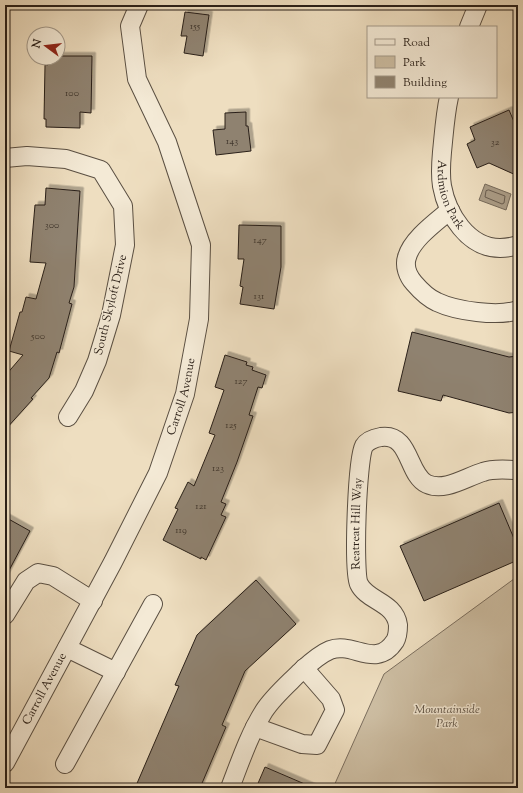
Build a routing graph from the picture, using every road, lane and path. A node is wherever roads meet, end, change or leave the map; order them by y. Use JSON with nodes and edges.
{"nodes":[{"id":1,"x":139,"y":5,"type":"edge"},
{"id":2,"x":478,"y":5,"type":"edge"},
{"id":3,"x":469,"y":26,"type":"edge"},
{"id":4,"x":449,"y":98,"type":"edge"},
{"id":5,"x":5,"y":158,"type":"edge"},
{"id":6,"x":450,"y":210,"type":"junction"},
{"id":7,"x":518,"y":245,"type":"edge"},
{"id":8,"x":518,"y":310,"type":"edge"},
{"id":9,"x":68,"y":417,"type":"dead end"},
{"id":10,"x":518,"y":470,"type":"edge"},
{"id":11,"x":93,"y":600,"type":"junction"},
{"id":12,"x":153,"y":604,"type":"dead end"},
{"id":13,"x":5,"y":615,"type":"edge"},
{"id":14,"x":67,"y":648,"type":"junction"},
{"id":15,"x":304,"y":668,"type":"junction"},
{"id":16,"x":116,"y":672,"type":"junction"},
{"id":17,"x":255,"y":728,"type":"junction"},
{"id":18,"x":5,"y":763,"type":"edge"},
{"id":19,"x":65,"y":764,"type":"dead end"},
{"id":20,"x":230,"y":788,"type":"edge"}],
"edges":[{"from":1,"to":11,"type":"street","name":"Carroll Avenue"},
{"from":2,"to":3,"type":"street"},
{"from":4,"to":6,"type":"street","name":"Ardmion Park"},
{"from":5,"to":9,"type":"street","name":"South Skyloft Drive"},
{"from":6,"to":7,"type":"street","name":"Ardmion Park"},
{"from":6,"to":8,"type":"street"},
{"from":10,"to":15,"type":"street","name":"Reatreat Hill Way"},
{"from":11,"to":13,"type":"street"},
{"from":11,"to":14,"type":"street","name":"Carroll Avenue"},
{"from":12,"to":16,"type":"street"},
{"from":14,"to":16,"type":"street"},
{"from":14,"to":18,"type":"street","name":"Carroll Avenue"},
{"from":15,"to":17,"type":"street","name":"Reatreat Hill Way"},
{"from":15,"to":17,"type":"street"},
{"from":16,"to":19,"type":"street"},
{"from":17,"to":20,"type":"street","name":"Reatreat Hill Way"}]}
